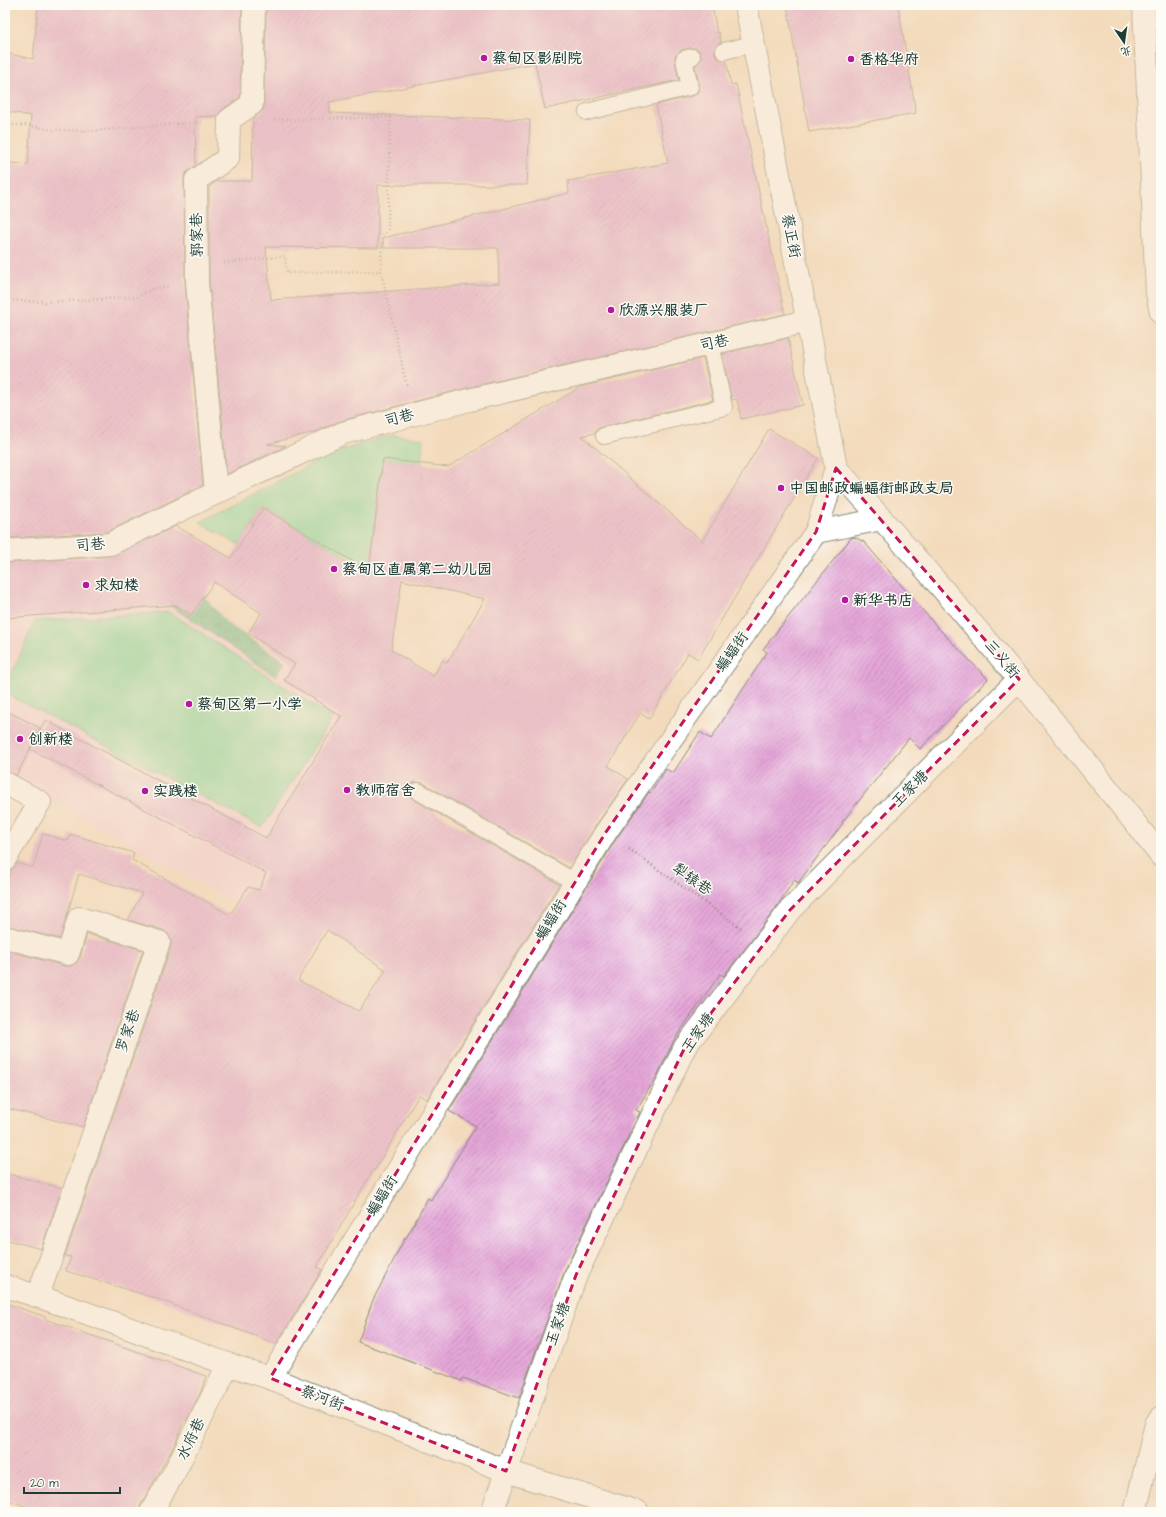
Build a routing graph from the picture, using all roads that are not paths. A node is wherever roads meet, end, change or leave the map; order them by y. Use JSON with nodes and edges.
{"nodes":[{"id":1,"x":254,"y":5,"type":"edge"},
{"id":2,"x":746,"y":5,"type":"edge"},
{"id":3,"x":1144,"y":5,"type":"edge"},
{"id":4,"x":753,"y":44,"type":"junction"},
{"id":5,"x":724,"y":51,"type":"dead end"},
{"id":6,"x":692,"y":57,"type":"dead end"},
{"id":7,"x":587,"y":112,"type":"dead end"},
{"id":8,"x":1161,"y":312,"type":"edge"},
{"id":9,"x":808,"y":320,"type":"junction"},
{"id":10,"x":710,"y":344,"type":"junction"},
{"id":11,"x":604,"y":436,"type":"dead end"},
{"id":12,"x":836,"y":468,"type":"junction"},
{"id":13,"x":216,"y":492,"type":"junction"},
{"id":14,"x":882,"y":519,"type":"junction"},
{"id":15,"x":816,"y":532,"type":"junction"},
{"id":16,"x":5,"y":551,"type":"edge"},
{"id":17,"x":1018,"y":679,"type":"junction"},
{"id":18,"x":5,"y":784,"type":"edge"},
{"id":19,"x":418,"y":791,"type":"dead end"},
{"id":20,"x":1161,"y":856,"type":"edge"},
{"id":21,"x":5,"y":859,"type":"edge"},
{"id":22,"x":575,"y":882,"type":"junction"},
{"id":23,"x":5,"y":937,"type":"edge"},
{"id":24,"x":5,"y":1286,"type":"edge"},
{"id":25,"x":38,"y":1296,"type":"junction"},
{"id":26,"x":228,"y":1365,"type":"junction"},
{"id":27,"x":270,"y":1378,"type":"junction"},
{"id":28,"x":1161,"y":1418,"type":"edge"},
{"id":29,"x":506,"y":1471,"type":"junction"},
{"id":30,"x":151,"y":1512,"type":"edge"},
{"id":31,"x":492,"y":1512,"type":"edge"},
{"id":32,"x":638,"y":1512,"type":"edge"},
{"id":33,"x":1135,"y":1512,"type":"edge"}],
"edges":[{"from":1,"to":13,"type":"street","name":"郭家巷"},
{"from":2,"to":4,"type":"street","name":"蔡正街"},
{"from":3,"to":8,"type":"street"},
{"from":4,"to":5,"type":"lane"},
{"from":4,"to":9,"type":"street","name":"蔡正街"},
{"from":6,"to":7,"type":"lane"},
{"from":9,"to":10,"type":"street","name":"司巷"},
{"from":9,"to":12,"type":"street","name":"蔡正街"},
{"from":10,"to":11,"type":"lane"},
{"from":10,"to":13,"type":"street","name":"司巷"},
{"from":12,"to":14,"type":"street","name":"三义街"},
{"from":12,"to":15,"type":"street","name":"蝙蝠街"},
{"from":13,"to":16,"type":"street","name":"司巷"},
{"from":14,"to":15,"type":"street"},
{"from":14,"to":17,"type":"street","name":"三义街"},
{"from":15,"to":22,"type":"street","name":"蝙蝠街"},
{"from":17,"to":20,"type":"street","name":"三义街"},
{"from":17,"to":29,"type":"street","name":"王家塘"},
{"from":18,"to":21,"type":"street"},
{"from":19,"to":22,"type":"lane"},
{"from":22,"to":27,"type":"street","name":"蝙蝠街"},
{"from":23,"to":25,"type":"street","name":"罗家巷"},
{"from":24,"to":25,"type":"street","name":"蔡河街"},
{"from":25,"to":26,"type":"street","name":"蔡河街"},
{"from":26,"to":27,"type":"street","name":"蔡河街"},
{"from":26,"to":30,"type":"street","name":"水府巷"},
{"from":27,"to":29,"type":"street","name":"蔡河街"},
{"from":28,"to":33,"type":"street"},
{"from":29,"to":31,"type":"street","name":"王家塘"},
{"from":29,"to":32,"type":"street","name":"蔡河街"}]}
